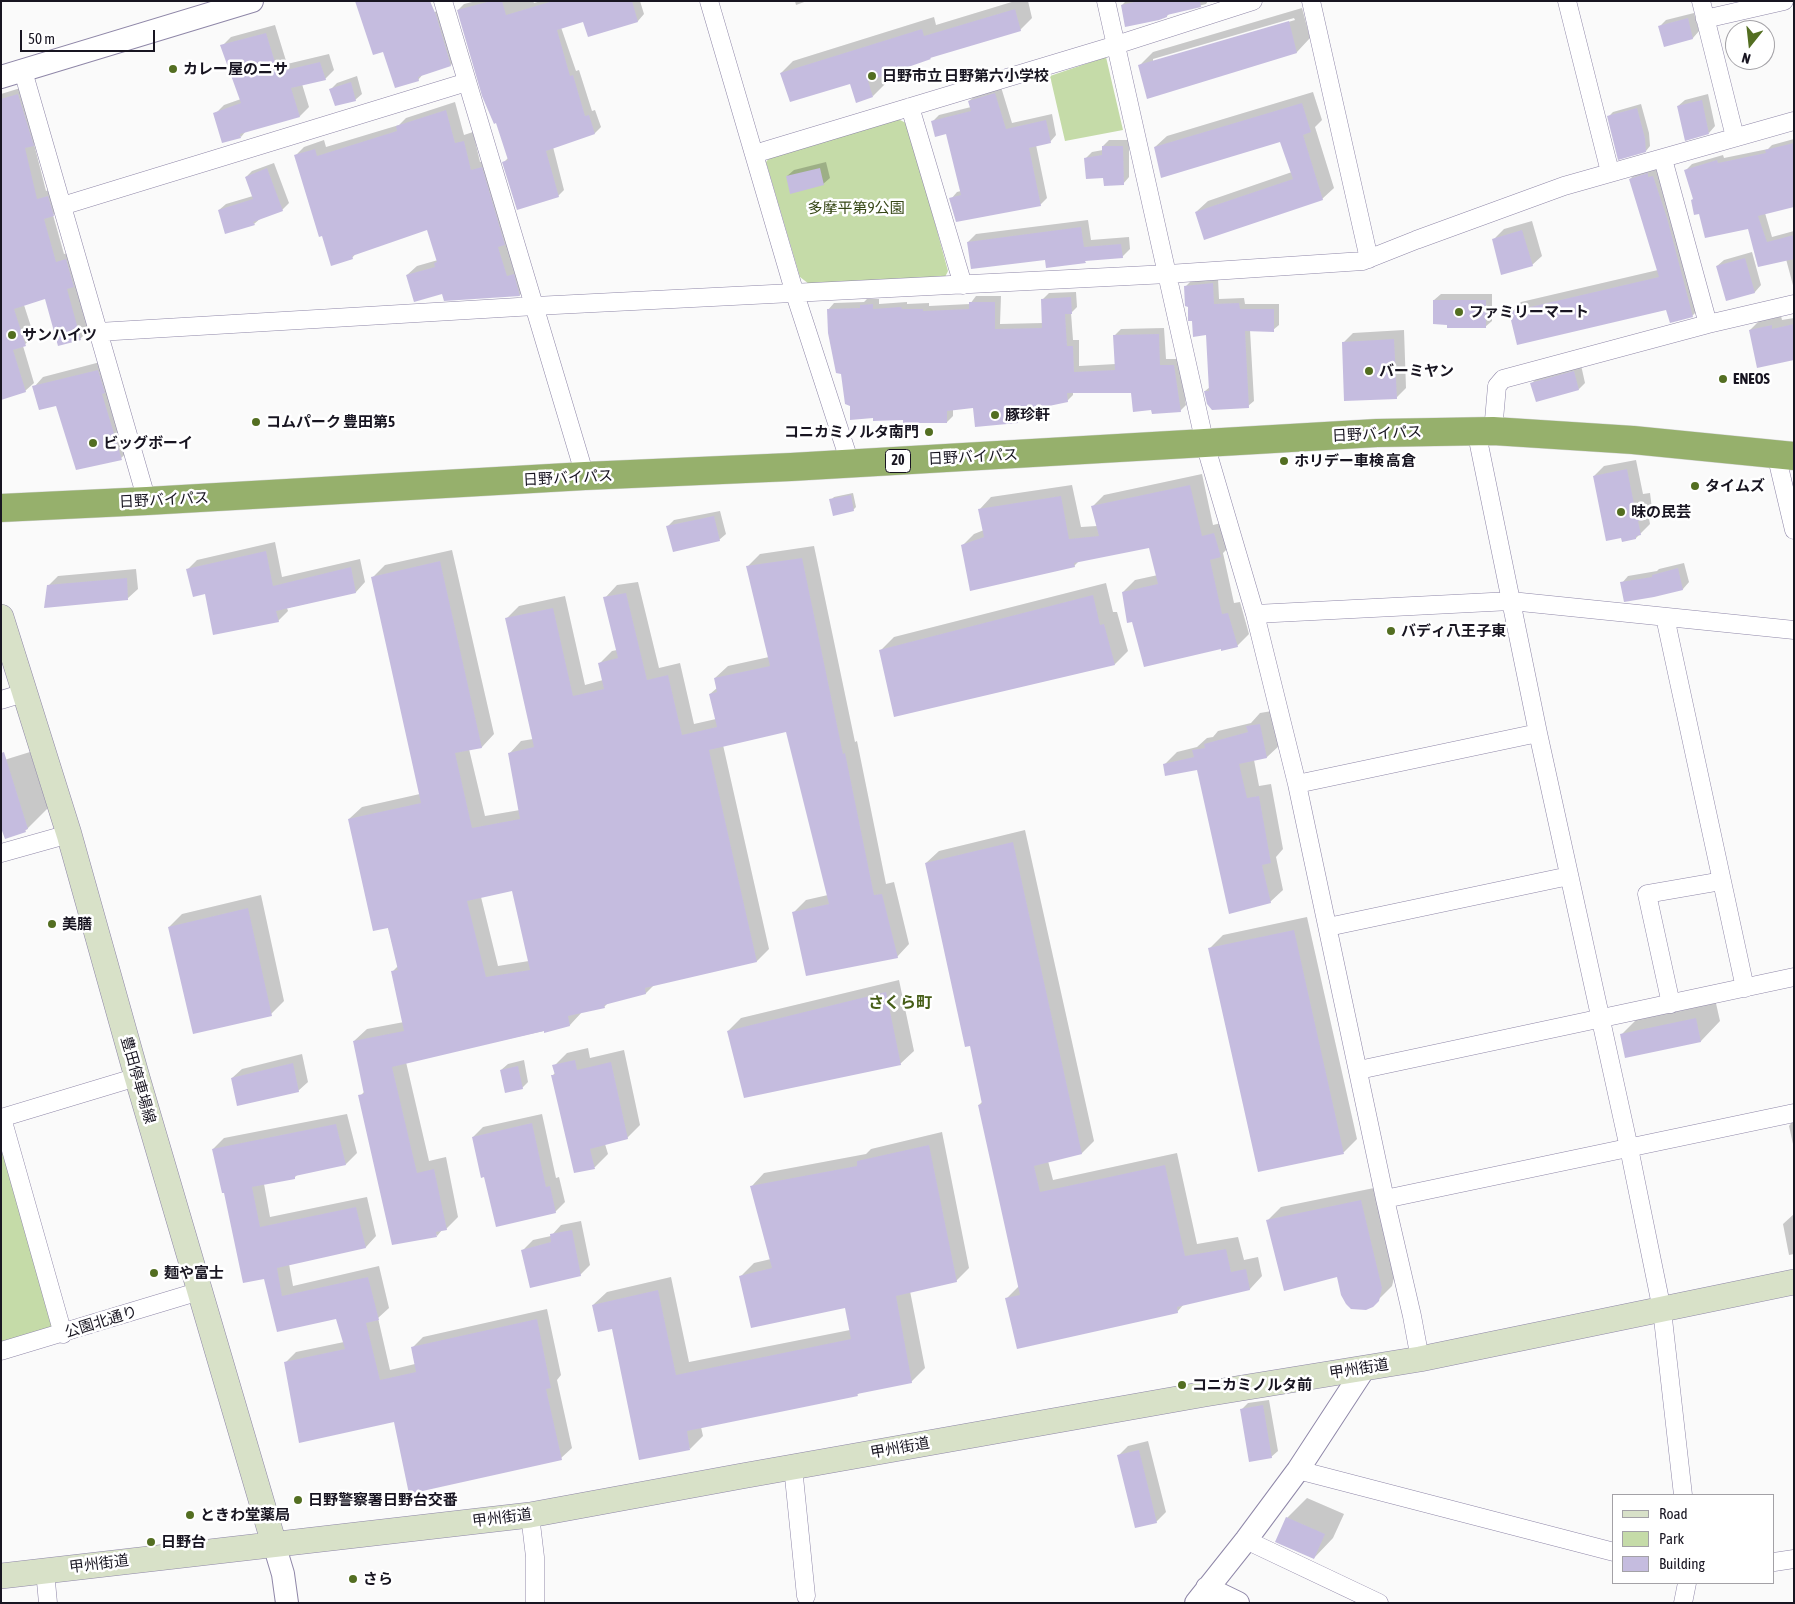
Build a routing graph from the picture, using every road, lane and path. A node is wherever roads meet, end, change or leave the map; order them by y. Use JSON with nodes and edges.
{"nodes":[{"id":1,"x":252,"y":1,"type":"edge"},
{"id":2,"x":443,"y":1,"type":"edge"},
{"id":3,"x":709,"y":1,"type":"edge"},
{"id":4,"x":1106,"y":1,"type":"edge"},
{"id":5,"x":1253,"y":1,"type":"edge"},
{"id":6,"x":1311,"y":1,"type":"edge"},
{"id":7,"x":1567,"y":1,"type":"edge"},
{"id":8,"x":1701,"y":1,"type":"edge"},
{"id":9,"x":1784,"y":1,"type":"edge"},
{"id":10,"x":1219,"y":6,"type":"edge"},
{"id":11,"x":1705,"y":19,"type":"junction"},
{"id":12,"x":1116,"y":45,"type":"junction"},
{"id":13,"x":23,"y":70,"type":"junction"},
{"id":14,"x":1,"y":77,"type":"edge"},
{"id":15,"x":467,"y":82,"type":"junction"},
{"id":16,"x":910,"y":107,"type":"junction"},
{"id":17,"x":1794,"y":120,"type":"edge"},
{"id":18,"x":1735,"y":137,"type":"junction"},
{"id":19,"x":754,"y":154,"type":"junction"},
{"id":20,"x":1662,"y":159,"type":"junction"},
{"id":21,"x":1610,"y":172,"type":"junction"},
{"id":22,"x":62,"y":206,"type":"junction"},
{"id":23,"x":1369,"y":259,"type":"junction"},
{"id":24,"x":1168,"y":274,"type":"junction"},
{"id":25,"x":963,"y":285,"type":"junction"},
{"id":26,"x":795,"y":294,"type":"junction"},
{"id":27,"x":1794,"y":304,"type":"edge"},
{"id":28,"x":535,"y":306,"type":"junction"},
{"id":29,"x":1708,"y":324,"type":"junction"},
{"id":30,"x":98,"y":332,"type":"junction"},
{"id":31,"x":1485,"y":430,"type":"junction"},
{"id":32,"x":1205,"y":444,"type":"junction"},
{"id":33,"x":1785,"y":455,"type":"edge"},
{"id":34,"x":850,"y":463,"type":"junction"},
{"id":35,"x":585,"y":476,"type":"junction"},
{"id":36,"x":147,"y":501,"type":"junction"},
{"id":37,"x":1,"y":508,"type":"edge"},
{"id":38,"x":1794,"y":530,"type":"edge"},
{"id":39,"x":1511,"y":601,"type":"junction"},
{"id":40,"x":1254,"y":614,"type":"junction"},
{"id":41,"x":1,"y":617,"type":"edge"},
{"id":42,"x":1665,"y":617,"type":"junction"},
{"id":43,"x":1794,"y":630,"type":"edge"},
{"id":44,"x":13,"y":697,"type":"edge"},
{"id":45,"x":1538,"y":732,"type":"junction"},
{"id":46,"x":1297,"y":784,"type":"junction"},
{"id":47,"x":69,"y":834,"type":"junction"},
{"id":48,"x":1,"y":853,"type":"edge"},
{"id":49,"x":1569,"y":876,"type":"junction"},
{"id":50,"x":1722,"y":882,"type":"junction"},
{"id":51,"x":1328,"y":927,"type":"junction"},
{"id":52,"x":1794,"y":978,"type":"edge"},
{"id":53,"x":1745,"y":988,"type":"junction"},
{"id":54,"x":1671,"y":1004,"type":"junction"},
{"id":55,"x":1600,"y":1019,"type":"junction"},
{"id":56,"x":1359,"y":1070,"type":"junction"},
{"id":57,"x":137,"y":1077,"type":"junction"},
{"id":58,"x":1794,"y":1113,"type":"edge"},
{"id":59,"x":1,"y":1118,"type":"edge"},
{"id":60,"x":1629,"y":1148,"type":"junction"},
{"id":61,"x":1385,"y":1200,"type":"junction"},
{"id":62,"x":1794,"y":1282,"type":"edge"},
{"id":63,"x":200,"y":1291,"type":"junction"},
{"id":64,"x":1662,"y":1310,"type":"junction"},
{"id":65,"x":63,"y":1334,"type":"junction"},
{"id":66,"x":1,"y":1352,"type":"edge"},
{"id":67,"x":1420,"y":1359,"type":"junction"},
{"id":68,"x":1364,"y":1368,"type":"junction"},
{"id":69,"x":793,"y":1467,"type":"junction"},
{"id":70,"x":1298,"y":1470,"type":"junction"},
{"id":71,"x":1682,"y":1494,"type":"edge"},
{"id":72,"x":530,"y":1515,"type":"junction"},
{"id":73,"x":1246,"y":1540,"type":"junction"},
{"id":74,"x":274,"y":1544,"type":"junction"},
{"id":75,"x":1612,"y":1551,"type":"edge"},
{"id":76,"x":1794,"y":1559,"type":"edge"},
{"id":77,"x":1775,"y":1562,"type":"edge"},
{"id":78,"x":45,"y":1571,"type":"junction"},
{"id":79,"x":1,"y":1576,"type":"edge"},
{"id":80,"x":1687,"y":1584,"type":"edge"},
{"id":81,"x":1201,"y":1595,"type":"edge"},
{"id":82,"x":806,"y":1596,"type":"dead end"},
{"id":83,"x":48,"y":1603,"type":"edge"},
{"id":84,"x":287,"y":1603,"type":"edge"},
{"id":85,"x":535,"y":1603,"type":"edge"},
{"id":86,"x":1238,"y":1603,"type":"edge"},
{"id":87,"x":1379,"y":1603,"type":"edge"},
{"id":88,"x":1683,"y":1603,"type":"edge"}],
"edges":[{"from":1,"to":13,"type":"street"},
{"from":2,"to":15,"type":"street"},
{"from":3,"to":19,"type":"street"},
{"from":4,"to":12,"type":"street"},
{"from":5,"to":10,"type":"street"},
{"from":6,"to":23,"type":"street"},
{"from":7,"to":21,"type":"street"},
{"from":8,"to":11,"type":"street"},
{"from":9,"to":11,"type":"street"},
{"from":10,"to":12,"type":"street"},
{"from":11,"to":18,"type":"street"},
{"from":12,"to":16,"type":"street"},
{"from":12,"to":24,"type":"street"},
{"from":13,"to":14,"type":"street"},
{"from":13,"to":22,"type":"street"},
{"from":15,"to":22,"type":"street"},
{"from":15,"to":28,"type":"street"},
{"from":16,"to":19,"type":"street"},
{"from":16,"to":25,"type":"street"},
{"from":17,"to":18,"type":"street"},
{"from":18,"to":20,"type":"street"},
{"from":19,"to":26,"type":"street"},
{"from":20,"to":21,"type":"street"},
{"from":20,"to":29,"type":"street"},
{"from":21,"to":23,"type":"street"},
{"from":22,"to":30,"type":"street"},
{"from":23,"to":24,"type":"street"},
{"from":24,"to":25,"type":"street"},
{"from":24,"to":32,"type":"street"},
{"from":25,"to":26,"type":"street"},
{"from":26,"to":28,"type":"street"},
{"from":26,"to":34,"type":"street"},
{"from":27,"to":29,"type":"street"},
{"from":28,"to":30,"type":"street"},
{"from":28,"to":35,"type":"street"},
{"from":29,"to":31,"type":"street"},
{"from":30,"to":36,"type":"street"},
{"from":31,"to":32,"type":"highway","name":"日野バイパス","number":"20"},
{"from":31,"to":33,"type":"highway","name":"日野バイパス","number":"20"},
{"from":31,"to":39,"type":"street"},
{"from":32,"to":34,"type":"highway","name":"日野バイパス","number":"20"},
{"from":32,"to":40,"type":"street"},
{"from":33,"to":38,"type":"street"},
{"from":34,"to":35,"type":"highway","name":"日野バイパス","number":"20"},
{"from":35,"to":36,"type":"highway","name":"日野バイパス","number":"20"},
{"from":36,"to":37,"type":"highway","name":"日野バイパス","number":"20"},
{"from":39,"to":40,"type":"street"},
{"from":39,"to":42,"type":"street"},
{"from":39,"to":45,"type":"street"},
{"from":40,"to":46,"type":"street"},
{"from":41,"to":44,"type":"main road","name":"豊田停車場線"},
{"from":42,"to":43,"type":"street"},
{"from":42,"to":50,"type":"street"},
{"from":44,"to":47,"type":"main road","name":"豊田停車場線"},
{"from":45,"to":46,"type":"street"},
{"from":45,"to":49,"type":"street"},
{"from":46,"to":51,"type":"street"},
{"from":47,"to":48,"type":"street"},
{"from":47,"to":57,"type":"main road","name":"豊田停車場線"},
{"from":49,"to":51,"type":"street"},
{"from":49,"to":55,"type":"street"},
{"from":50,"to":53,"type":"street"},
{"from":50,"to":54,"type":"street"},
{"from":51,"to":56,"type":"street"},
{"from":52,"to":53,"type":"street"},
{"from":53,"to":54,"type":"street"},
{"from":54,"to":55,"type":"street"},
{"from":55,"to":56,"type":"street"},
{"from":55,"to":60,"type":"street"},
{"from":56,"to":61,"type":"street"},
{"from":57,"to":59,"type":"street"},
{"from":57,"to":63,"type":"main road","name":"豊田停車場線"},
{"from":58,"to":60,"type":"street"},
{"from":59,"to":65,"type":"street"},
{"from":60,"to":61,"type":"street"},
{"from":60,"to":64,"type":"street"},
{"from":61,"to":67,"type":"street"},
{"from":62,"to":64,"type":"main road","name":"甲州街道"},
{"from":63,"to":65,"type":"street","name":"公園北通り"},
{"from":63,"to":74,"type":"main road","name":"豊田停車場線"},
{"from":64,"to":67,"type":"main road","name":"甲州街道"},
{"from":64,"to":71,"type":"street"},
{"from":65,"to":66,"type":"street","name":"公園北通り"},
{"from":67,"to":68,"type":"main road","name":"甲州街道"},
{"from":68,"to":69,"type":"main road","name":"甲州街道"},
{"from":68,"to":70,"type":"street"},
{"from":69,"to":72,"type":"main road","name":"甲州街道"},
{"from":69,"to":82,"type":"street"},
{"from":70,"to":73,"type":"street"},
{"from":70,"to":75,"type":"street"},
{"from":72,"to":74,"type":"main road","name":"甲州街道"},
{"from":72,"to":85,"type":"street"},
{"from":73,"to":81,"type":"street"},
{"from":73,"to":87,"type":"street"},
{"from":74,"to":78,"type":"main road","name":"甲州街道"},
{"from":74,"to":84,"type":"street"},
{"from":76,"to":77,"type":"street"},
{"from":78,"to":79,"type":"main road","name":"甲州街道"},
{"from":78,"to":83,"type":"street"},
{"from":80,"to":88,"type":"street"},
{"from":81,"to":86,"type":"street"}]}
